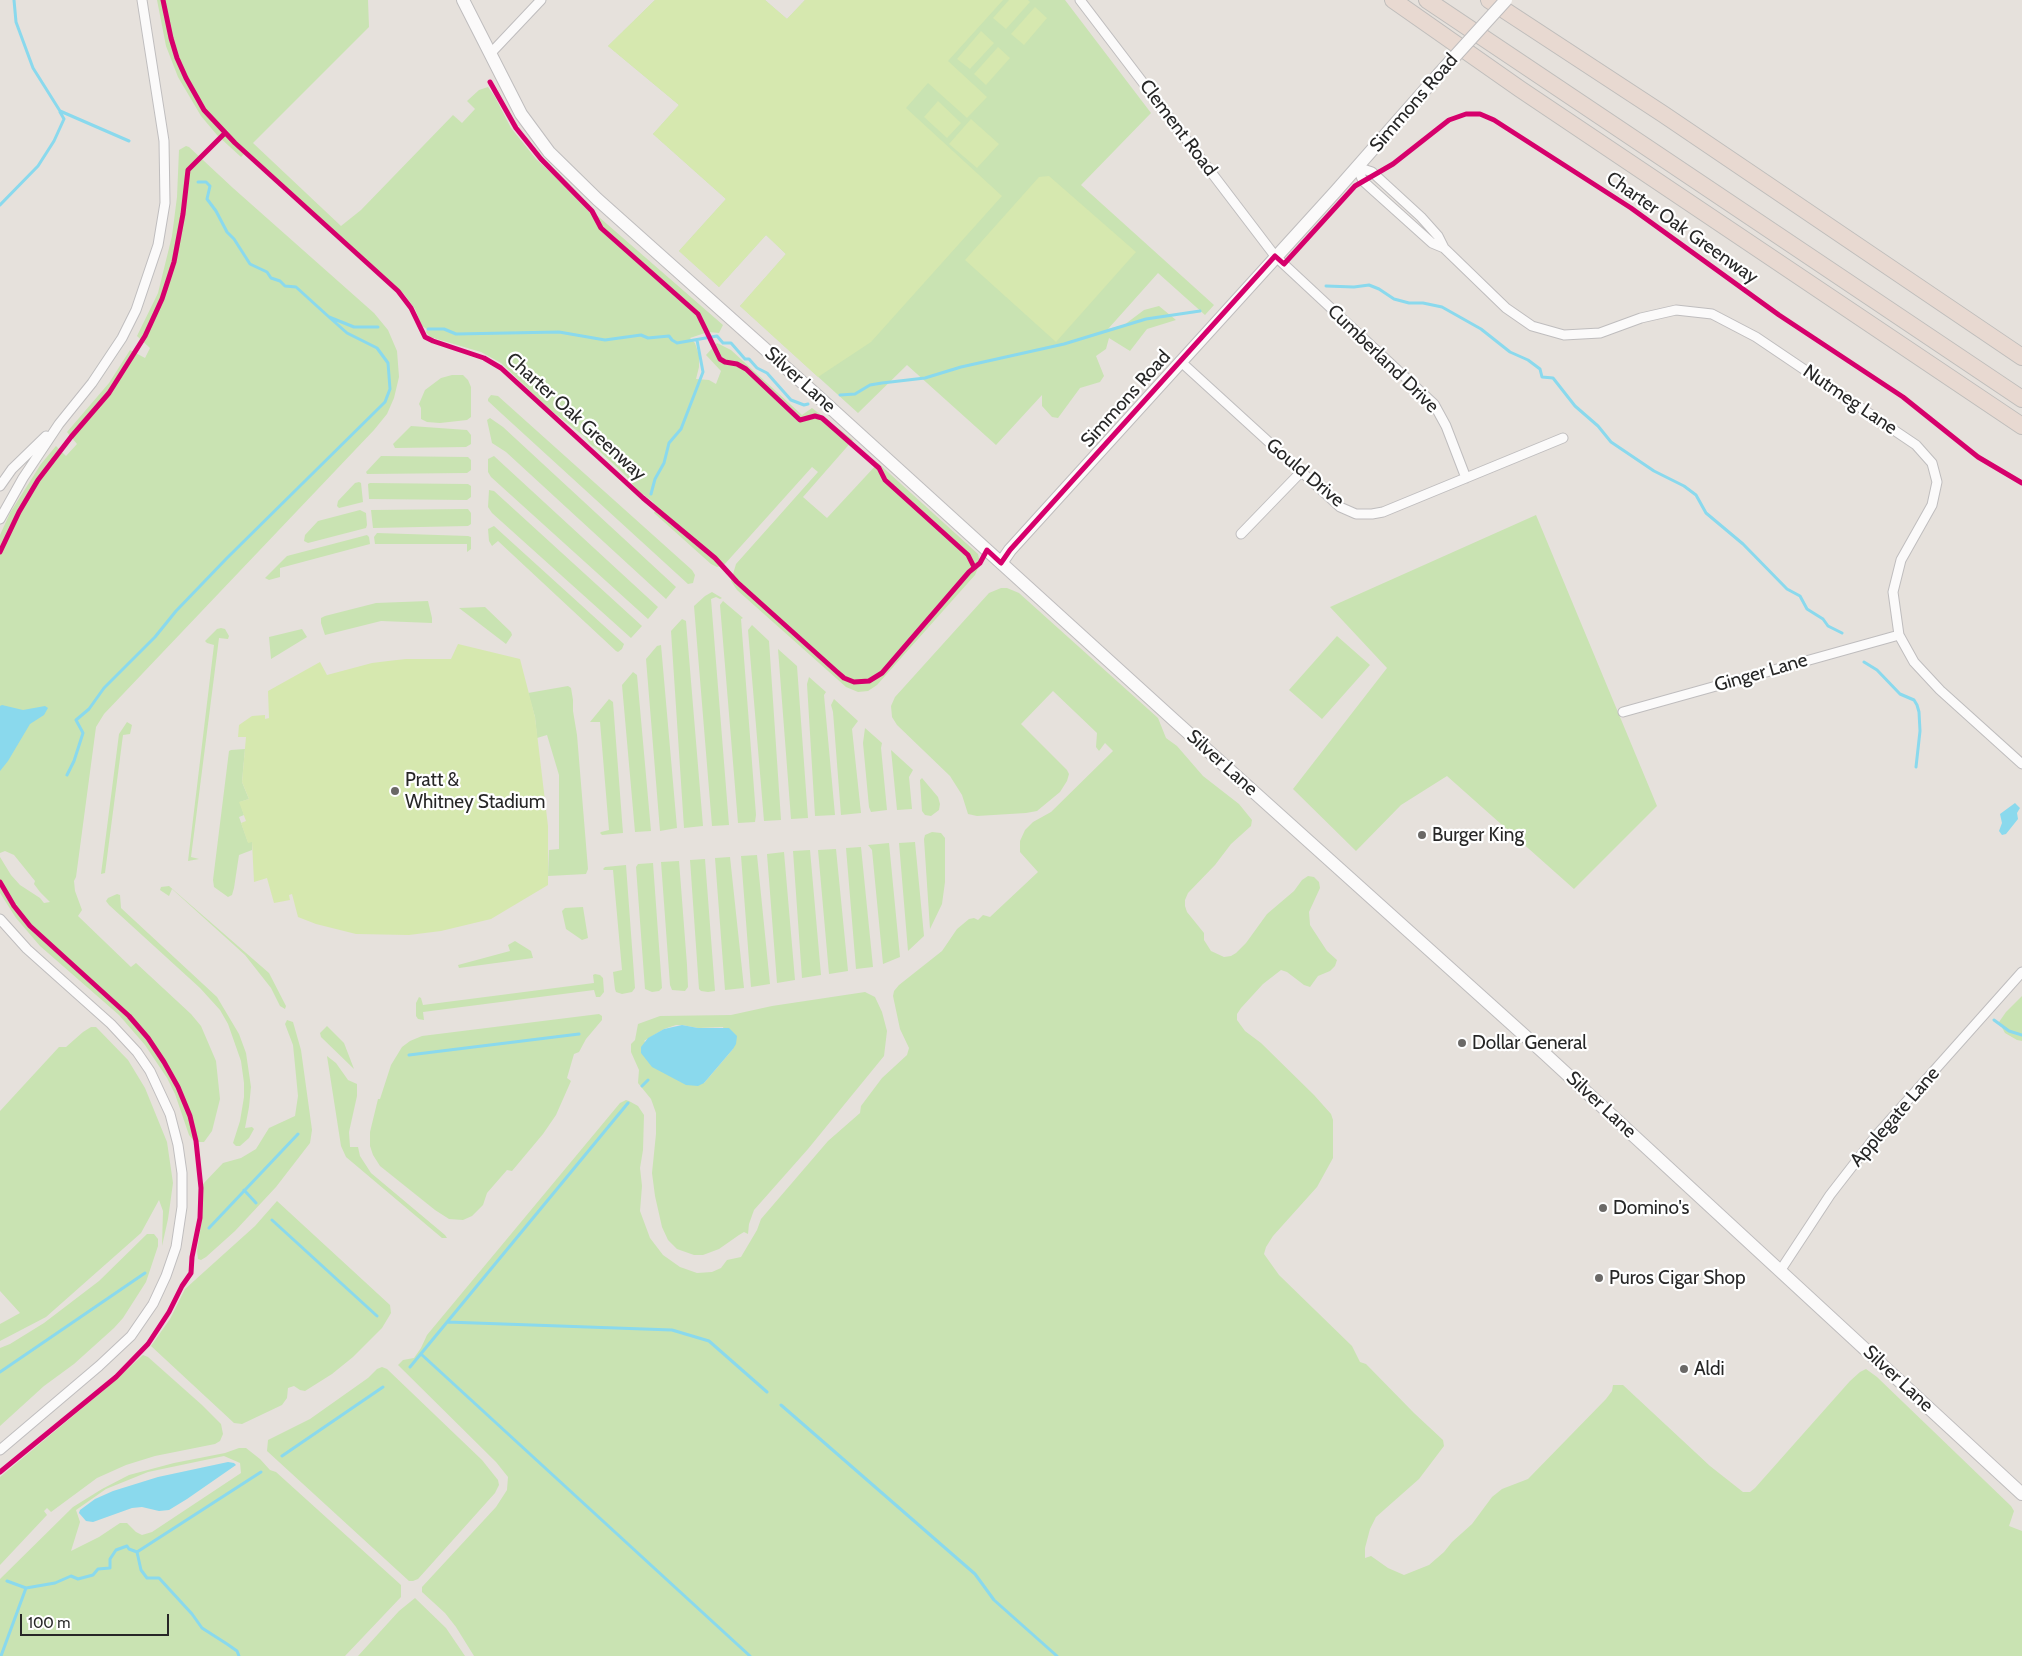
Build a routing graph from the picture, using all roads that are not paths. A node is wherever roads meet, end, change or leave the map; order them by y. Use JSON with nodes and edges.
{"nodes":[{"id":1,"x":142,"y":0,"type":"edge"},
{"id":2,"x":463,"y":0,"type":"edge"},
{"id":3,"x":542,"y":0,"type":"edge"},
{"id":4,"x":1080,"y":0,"type":"edge"},
{"id":5,"x":1393,"y":0,"type":"edge"},
{"id":6,"x":1427,"y":0,"type":"edge"},
{"id":7,"x":1446,"y":0,"type":"edge"},
{"id":8,"x":1489,"y":0,"type":"edge"},
{"id":9,"x":1506,"y":0,"type":"edge"},
{"id":10,"x":490,"y":54,"type":"junction"},
{"id":11,"x":1357,"y":167,"type":"junction"},
{"id":12,"x":1432,"y":230,"type":"junction"},
{"id":13,"x":1424,"y":236,"type":"junction"},
{"id":14,"x":1444,"y":248,"type":"junction"},
{"id":15,"x":1275,"y":256,"type":"junction"},
{"id":16,"x":2022,"y":357,"type":"edge"},
{"id":17,"x":1180,"y":362,"type":"junction"},
{"id":18,"x":2022,"y":386,"type":"edge"},
{"id":19,"x":2022,"y":399,"type":"edge"},
{"id":20,"x":59,"y":424,"type":"junction"},
{"id":21,"x":2022,"y":426,"type":"edge"},
{"id":22,"x":1563,"y":438,"type":"dead end"},
{"id":23,"x":1301,"y":472,"type":"junction"},
{"id":24,"x":1466,"y":478,"type":"junction"},
{"id":25,"x":0,"y":486,"type":"edge"},
{"id":26,"x":0,"y":519,"type":"edge"},
{"id":27,"x":1241,"y":534,"type":"dead end"},
{"id":28,"x":1002,"y":563,"type":"junction"},
{"id":29,"x":1899,"y":635,"type":"junction"},
{"id":30,"x":1623,"y":712,"type":"dead end"},
{"id":31,"x":2022,"y":764,"type":"edge"},
{"id":32,"x":0,"y":919,"type":"edge"},
{"id":33,"x":2022,"y":972,"type":"edge"},
{"id":34,"x":1780,"y":1271,"type":"junction"},
{"id":35,"x":0,"y":1450,"type":"edge"},
{"id":36,"x":2022,"y":1494,"type":"edge"}],
"edges":[{"from":1,"to":20,"type":"street"},
{"from":2,"to":10,"type":"main road","name":"Silver Lane"},
{"from":3,"to":10,"type":"street"},
{"from":4,"to":15,"type":"street","name":"Clement Road"},
{"from":5,"to":21,"type":"highway"},
{"from":6,"to":19,"type":"highway"},
{"from":7,"to":18,"type":"highway"},
{"from":8,"to":16,"type":"highway"},
{"from":9,"to":11,"type":"main road","name":"Simmons Road","bridge":true},
{"from":10,"to":28,"type":"main road","name":"Silver Lane"},
{"from":11,"to":12,"type":"street","name":"Nutmeg Lane"},
{"from":11,"to":13,"type":"street","name":"Nutmeg Lane"},
{"from":11,"to":15,"type":"main road","name":"Simmons Road"},
{"from":12,"to":13,"type":"street"},
{"from":12,"to":14,"type":"street","name":"Nutmeg Lane"},
{"from":13,"to":14,"type":"street","name":"Nutmeg Lane"},
{"from":14,"to":29,"type":"street","name":"Nutmeg Lane"},
{"from":15,"to":17,"type":"main road","name":"Simmons Road"},
{"from":15,"to":24,"type":"street","name":"Cumberland Drive"},
{"from":17,"to":23,"type":"street","name":"Gould Drive"},
{"from":17,"to":28,"type":"main road","name":"Simmons Road"},
{"from":20,"to":25,"type":"street"},
{"from":20,"to":26,"type":"street"},
{"from":22,"to":24,"type":"street","name":"Gould Drive"},
{"from":23,"to":24,"type":"street","name":"Gould Drive"},
{"from":23,"to":27,"type":"street"},
{"from":28,"to":34,"type":"main road","name":"Silver Lane"},
{"from":29,"to":30,"type":"street","name":"Ginger Lane"},
{"from":29,"to":31,"type":"street","name":"Nutmeg Lane"},
{"from":32,"to":35,"type":"street"},
{"from":33,"to":34,"type":"street","name":"Applegate Lane"},
{"from":34,"to":36,"type":"main road","name":"Silver Lane"}]}
